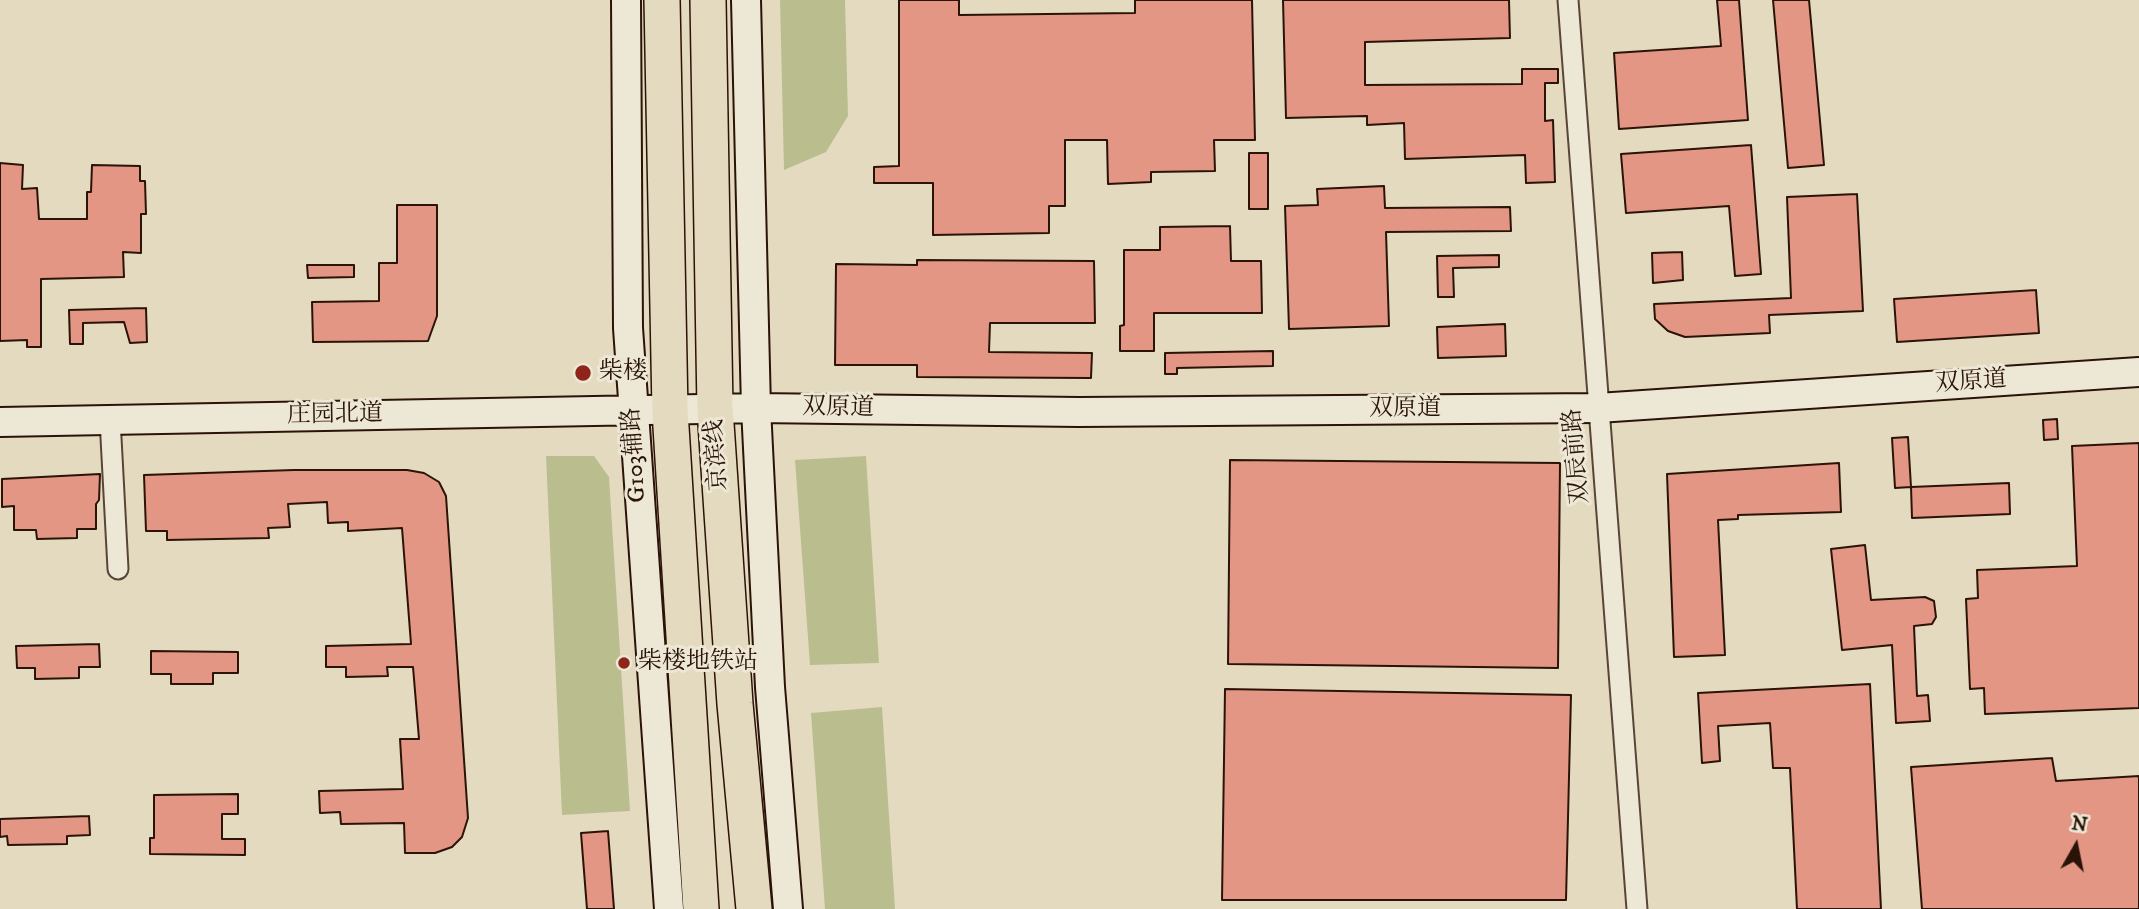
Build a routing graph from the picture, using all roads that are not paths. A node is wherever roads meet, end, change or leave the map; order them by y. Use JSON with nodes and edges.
{"nodes":[{"id":1,"x":626,"y":0,"type":"edge"},
{"id":2,"x":662,"y":0,"type":"edge"},
{"id":3,"x":708,"y":0,"type":"edge"},
{"id":4,"x":746,"y":0,"type":"edge"},
{"id":5,"x":1568,"y":0,"type":"edge"},
{"id":6,"x":2139,"y":372,"type":"edge"},
{"id":7,"x":756,"y":408,"type":"junction"},
{"id":8,"x":1598,"y":408,"type":"junction"},
{"id":9,"x":715,"y":409,"type":"junction"},
{"id":10,"x":670,"y":411,"type":"junction"},
{"id":11,"x":633,"y":412,"type":"junction"},
{"id":12,"x":110,"y":419,"type":"junction"},
{"id":13,"x":0,"y":422,"type":"edge"},
{"id":14,"x":118,"y":569,"type":"dead end"},
{"id":15,"x":669,"y":909,"type":"edge"},
{"id":16,"x":701,"y":909,"type":"edge"},
{"id":17,"x":754,"y":909,"type":"edge"},
{"id":18,"x":788,"y":909,"type":"edge"},
{"id":19,"x":1637,"y":909,"type":"edge"}],
"edges":[{"from":1,"to":11,"type":"main road","name":"G103辅路"},
{"from":2,"to":10,"type":"highway","name":"京滨线"},
{"from":3,"to":9,"type":"highway","name":"京滨线"},
{"from":4,"to":7,"type":"main road"},
{"from":5,"to":8,"type":"street","name":"双辰前路"},
{"from":6,"to":8,"type":"main road","name":"双原道"},
{"from":7,"to":8,"type":"main road","name":"双原道"},
{"from":7,"to":9,"type":"main road","name":"双原道"},
{"from":7,"to":18,"type":"main road"},
{"from":8,"to":19,"type":"street","name":"双辰前路"},
{"from":9,"to":10,"type":"main road","name":"双原道"},
{"from":9,"to":17,"type":"highway","name":"京滨线"},
{"from":10,"to":11,"type":"main road","name":"庄园北道"},
{"from":10,"to":16,"type":"highway","name":"京滨线"},
{"from":11,"to":12,"type":"main road","name":"庄园北道"},
{"from":11,"to":15,"type":"main road","name":"G103辅路"},
{"from":12,"to":13,"type":"main road","name":"庄园北道"},
{"from":12,"to":14,"type":"street"}]}
